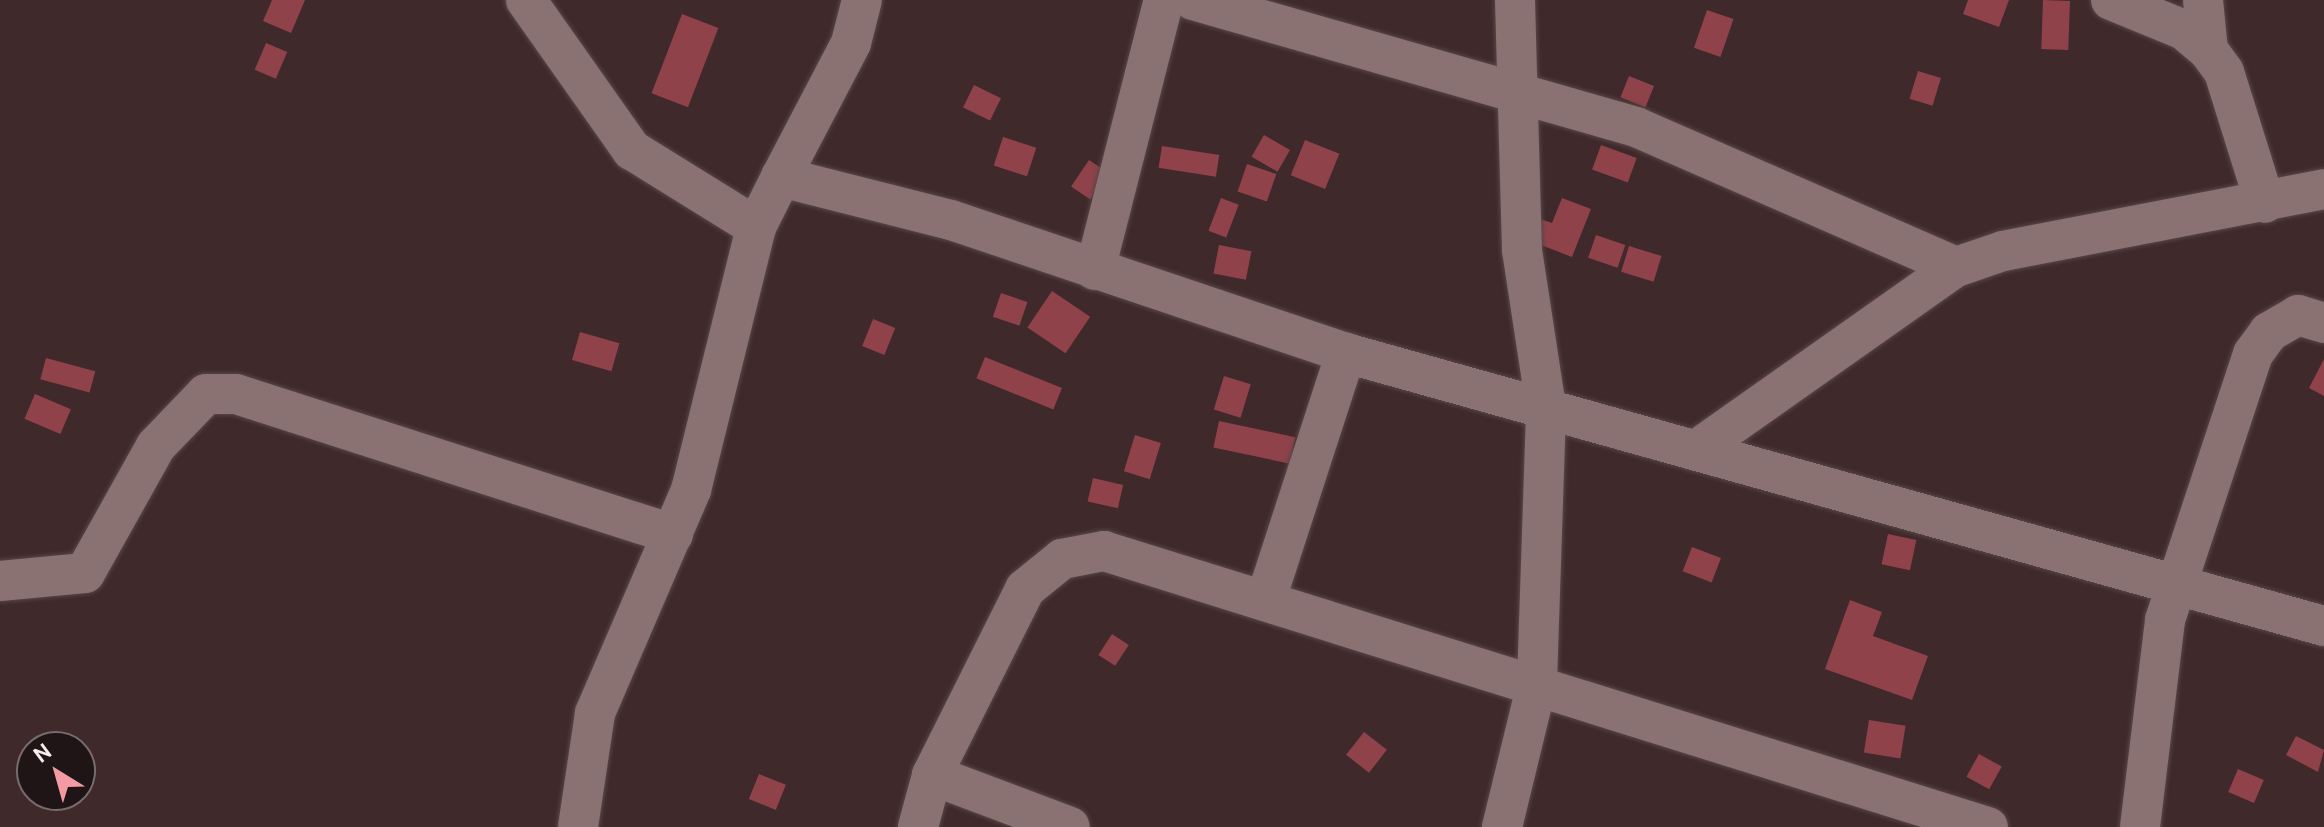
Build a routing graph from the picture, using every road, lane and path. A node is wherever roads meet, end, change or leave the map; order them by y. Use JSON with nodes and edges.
{"nodes":[{"id":1,"x":526,"y":0,"type":"edge"},
{"id":2,"x":862,"y":0,"type":"edge"},
{"id":3,"x":1164,"y":0,"type":"edge"},
{"id":4,"x":1193,"y":0,"type":"edge"},
{"id":5,"x":1515,"y":0,"type":"edge"},
{"id":6,"x":2111,"y":0,"type":"edge"},
{"id":7,"x":2203,"y":0,"type":"edge"},
{"id":8,"x":2208,"y":50,"type":"junction"},
{"id":9,"x":1519,"y":94,"type":"junction"},
{"id":10,"x":781,"y":177,"type":"junction"},
{"id":11,"x":2324,"y":189,"type":"edge"},
{"id":12,"x":2265,"y":203,"type":"junction"},
{"id":13,"x":756,"y":227,"type":"junction"},
{"id":14,"x":1956,"y":267,"type":"junction"},
{"id":15,"x":1095,"y":270,"type":"junction"},
{"id":16,"x":2324,"y":323,"type":"edge"},
{"id":17,"x":1346,"y":353,"type":"junction"},
{"id":18,"x":1546,"y":407,"type":"junction"},
{"id":19,"x":1699,"y":448,"type":"junction"},
{"id":20,"x":673,"y":534,"type":"junction"},
{"id":21,"x":0,"y":581,"type":"edge"},
{"id":22,"x":2174,"y":586,"type":"junction"},
{"id":23,"x":1266,"y":599,"type":"junction"},
{"id":24,"x":2324,"y":626,"type":"edge"},
{"id":25,"x":1537,"y":683,"type":"junction"},
{"id":26,"x":932,"y":775,"type":"junction"},
{"id":27,"x":578,"y":827,"type":"edge"},
{"id":28,"x":918,"y":827,"type":"edge"},
{"id":29,"x":1070,"y":827,"type":"edge"},
{"id":30,"x":1502,"y":827,"type":"edge"},
{"id":31,"x":1988,"y":827,"type":"edge"},
{"id":32,"x":2140,"y":827,"type":"edge"}],
"edges":[{"from":1,"to":13,"type":"street"},
{"from":2,"to":10,"type":"street"},
{"from":3,"to":15,"type":"street"},
{"from":4,"to":9,"type":"street"},
{"from":5,"to":9,"type":"street"},
{"from":6,"to":8,"type":"street"},
{"from":7,"to":8,"type":"street"},
{"from":8,"to":12,"type":"street"},
{"from":9,"to":14,"type":"street"},
{"from":9,"to":18,"type":"street"},
{"from":10,"to":13,"type":"street"},
{"from":10,"to":15,"type":"street"},
{"from":11,"to":12,"type":"street"},
{"from":12,"to":14,"type":"street"},
{"from":13,"to":20,"type":"street"},
{"from":14,"to":19,"type":"street"},
{"from":15,"to":17,"type":"street"},
{"from":16,"to":22,"type":"street"},
{"from":17,"to":18,"type":"street"},
{"from":17,"to":23,"type":"street"},
{"from":18,"to":19,"type":"street"},
{"from":18,"to":25,"type":"street"},
{"from":19,"to":22,"type":"street"},
{"from":20,"to":21,"type":"street"},
{"from":20,"to":27,"type":"street"},
{"from":22,"to":24,"type":"street"},
{"from":22,"to":32,"type":"street"},
{"from":23,"to":25,"type":"street"},
{"from":23,"to":26,"type":"street"},
{"from":25,"to":30,"type":"street"},
{"from":25,"to":31,"type":"street"},
{"from":26,"to":28,"type":"street"},
{"from":26,"to":29,"type":"street"}]}
